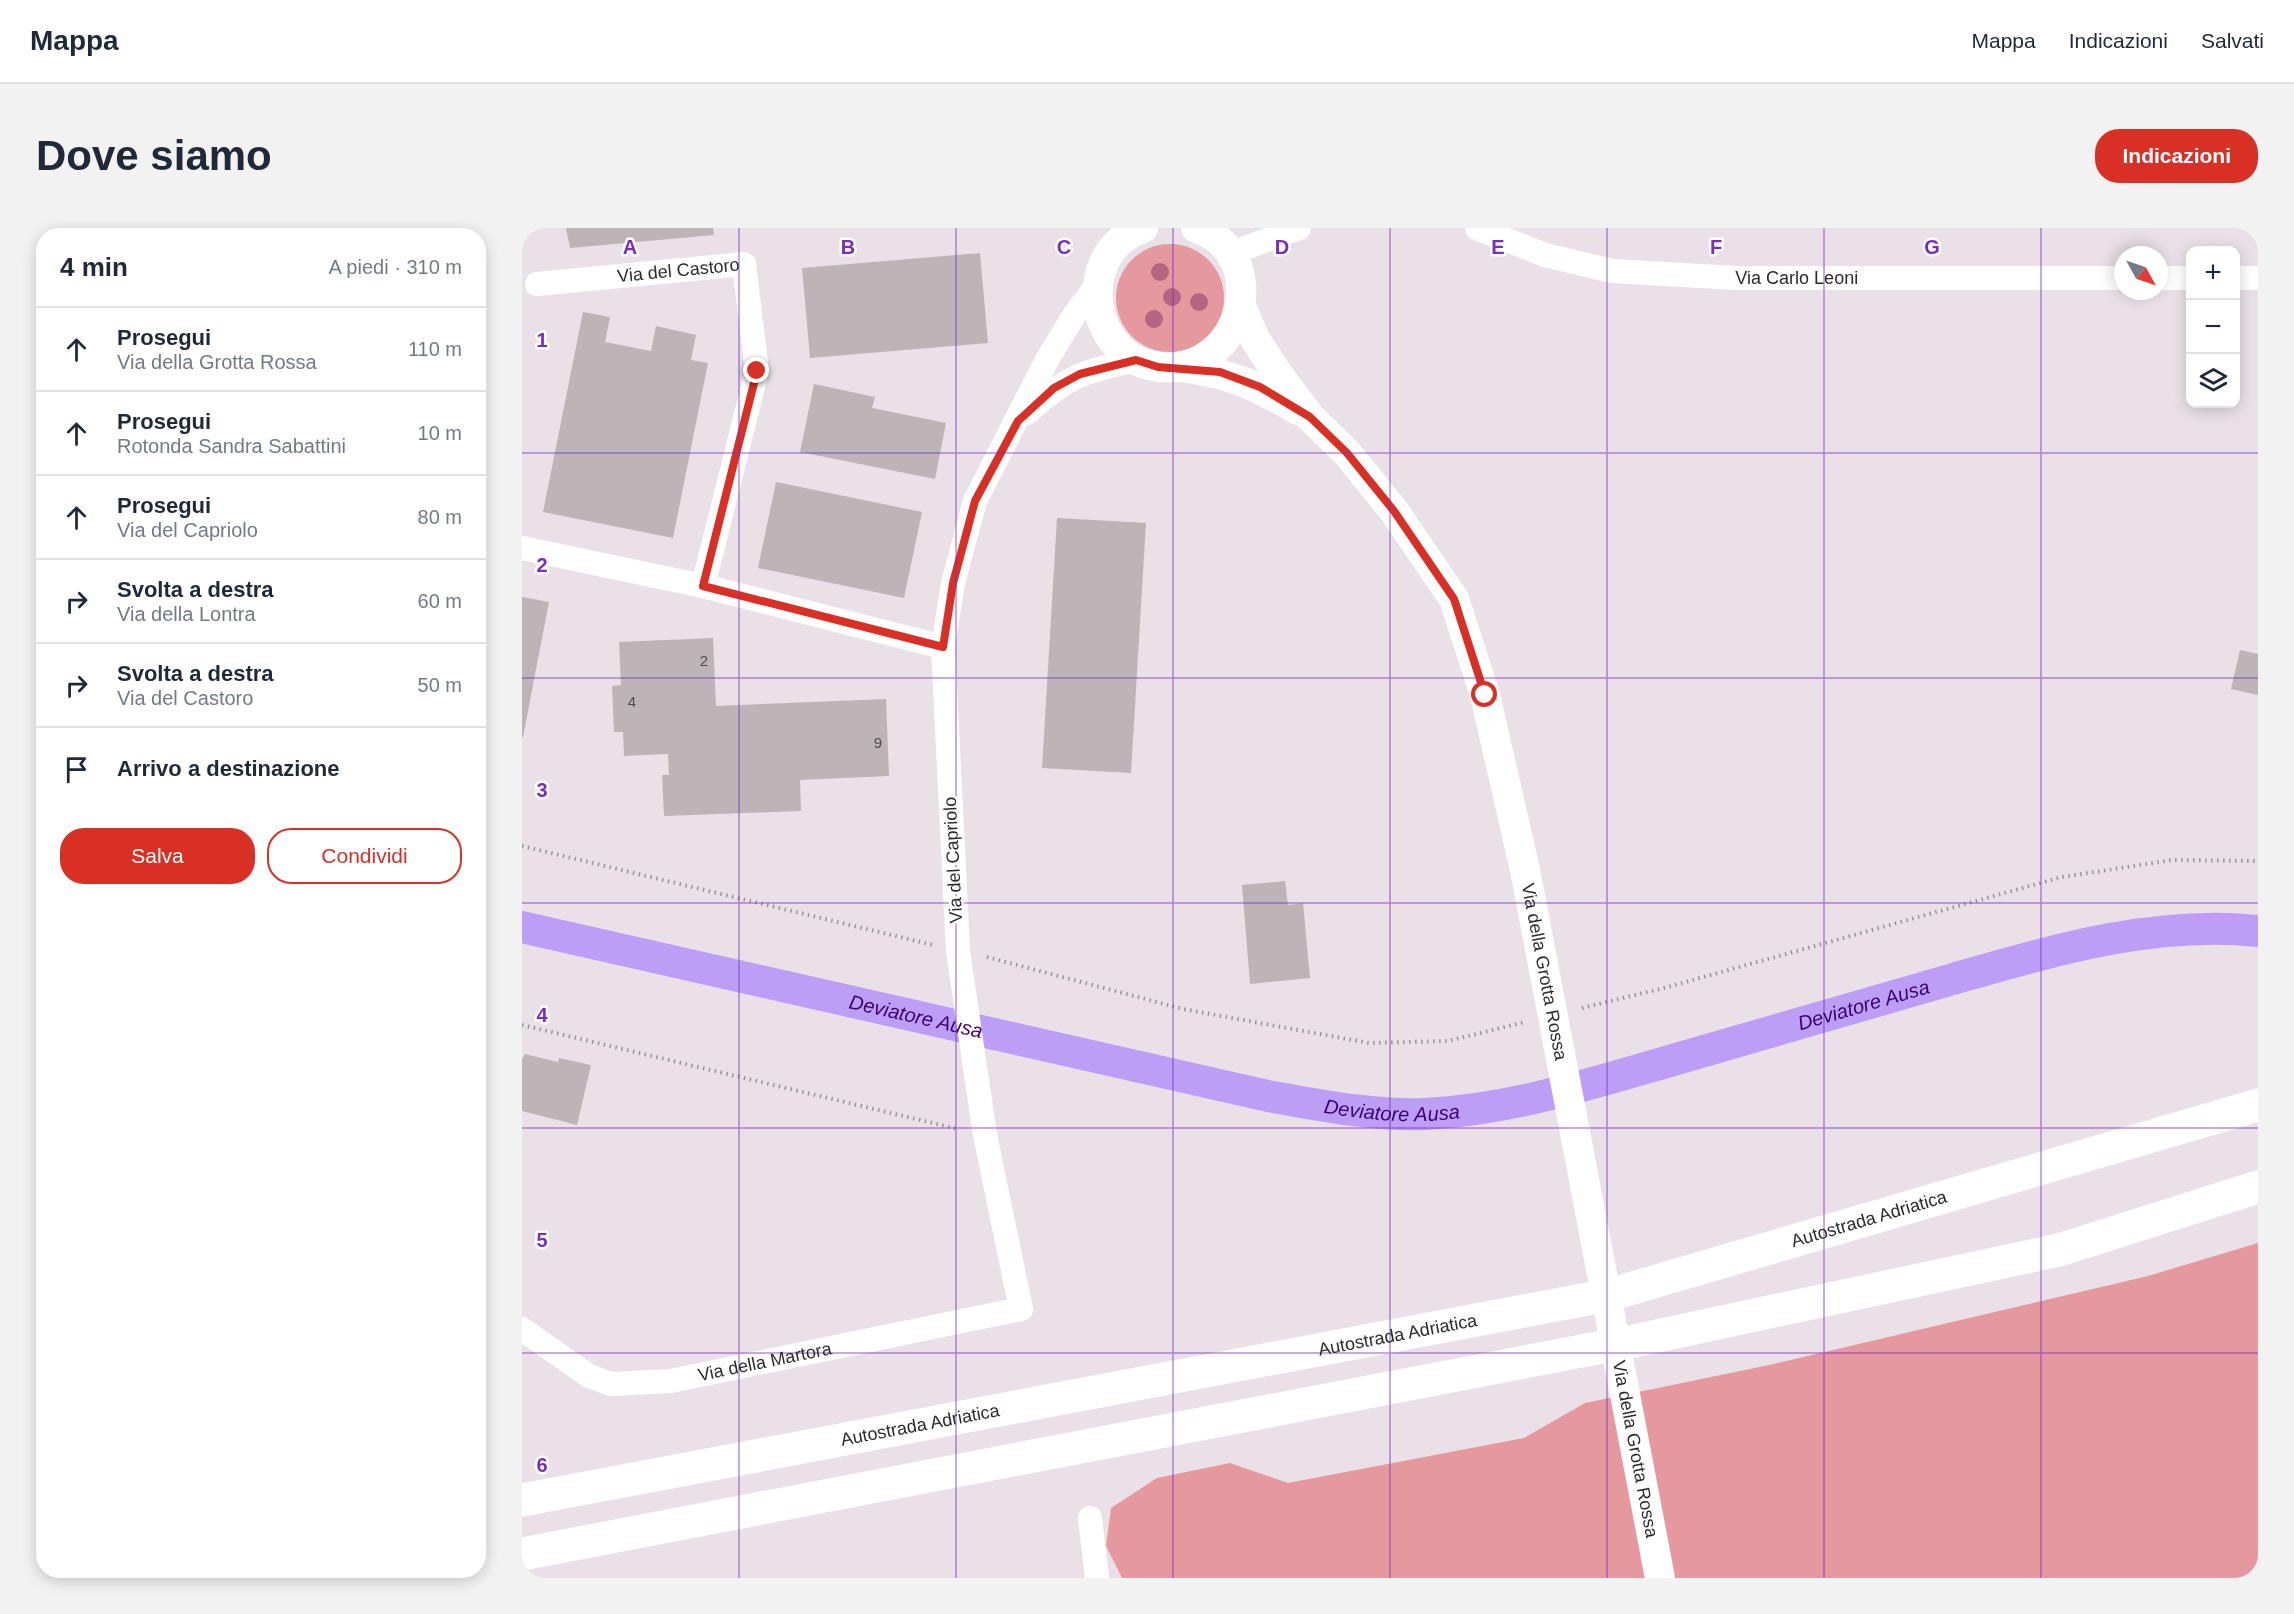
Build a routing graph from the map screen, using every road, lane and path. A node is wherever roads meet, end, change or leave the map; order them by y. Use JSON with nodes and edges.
{"nodes":[{"id":1,"x":1143,"y":228,"type":"edge"},
{"id":2,"x":1299,"y":228,"type":"edge"},
{"id":3,"x":1477,"y":228,"type":"edge"},
{"id":4,"x":1199,"y":229,"type":"edge"},
{"id":5,"x":1119,"y":235,"type":"edge"},
{"id":6,"x":1229,"y":254,"type":"junction"},
{"id":7,"x":2114,"y":278,"type":"edge"},
{"id":8,"x":2168,"y":278,"type":"edge"},
{"id":9,"x":2186,"y":278,"type":"edge"},
{"id":10,"x":2240,"y":278,"type":"edge"},
{"id":11,"x":2258,"y":278,"type":"edge"},
{"id":12,"x":537,"y":284,"type":"dead end"},
{"id":13,"x":1097,"y":285,"type":"junction"},
{"id":14,"x":1241,"y":306,"type":"junction"},
{"id":15,"x":1136,"y":360,"type":"junction"},
{"id":16,"x":1181,"y":367,"type":"junction"},
{"id":17,"x":1310,"y":417,"type":"junction"},
{"id":18,"x":1018,"y":421,"type":"junction"},
{"id":19,"x":522,"y":548,"type":"edge"},
{"id":20,"x":703,"y":586,"type":"junction"},
{"id":21,"x":943,"y":647,"type":"junction"},
{"id":22,"x":522,"y":846,"type":"edge"},
{"id":23,"x":2258,"y":861,"type":"edge"},
{"id":24,"x":960,"y":960,"type":"junction"},
{"id":25,"x":1573,"y":1010,"type":"dead end"},
{"id":26,"x":1528,"y":1021,"type":"dead end"},
{"id":27,"x":522,"y":1025,"type":"edge"},
{"id":28,"x":2258,"y":1106,"type":"edge"},
{"id":29,"x":985,"y":1135,"type":"junction"},
{"id":30,"x":2258,"y":1187,"type":"edge"},
{"id":31,"x":1021,"y":1309,"type":"joint"},
{"id":32,"x":522,"y":1329,"type":"edge"},
{"id":33,"x":522,"y":1500,"type":"edge"},
{"id":34,"x":1090,"y":1518,"type":"dead end"},
{"id":35,"x":522,"y":1554,"type":"edge"},
{"id":36,"x":1097,"y":1578,"type":"edge"},
{"id":37,"x":1660,"y":1578,"type":"edge"}],
"edges":[{"from":1,"to":5,"type":"street"},
{"from":2,"to":6,"type":"street"},
{"from":3,"to":7,"type":"street","name":"Via Carlo Leoni"},
{"from":4,"to":6,"type":"street"},
{"from":5,"to":13,"type":"street"},
{"from":6,"to":14,"type":"street"},
{"from":8,"to":9,"type":"street"},
{"from":10,"to":11,"type":"street"},
{"from":12,"to":20,"type":"street","name":"Via del Castoro"},
{"from":13,"to":15,"type":"street"},
{"from":13,"to":18,"type":"street","name":"Via del Capriolo"},
{"from":14,"to":16,"type":"street"},
{"from":14,"to":17,"type":"street","name":"Via della Grotta Rossa"},
{"from":15,"to":16,"type":"street","name":"Via della Grotta Rossa"},
{"from":15,"to":18,"type":"street","name":"Via del Capriolo"},
{"from":16,"to":17,"type":"street","name":"Via della Grotta Rossa"},
{"from":17,"to":37,"type":"street","name":"Via della Grotta Rossa"},
{"from":18,"to":21,"type":"street","name":"Via del Capriolo"},
{"from":19,"to":20,"type":"street"},
{"from":20,"to":21,"type":"street"},
{"from":21,"to":24,"type":"street","name":"Via del Capriolo"},
{"from":22,"to":24,"type":"path"},
{"from":23,"to":25,"type":"path"},
{"from":24,"to":26,"type":"path"},
{"from":24,"to":29,"type":"street","name":"Via del Capriolo"},
{"from":27,"to":29,"type":"path"},
{"from":28,"to":33,"type":"highway","name":"Autostrada Adriatica"},
{"from":29,"to":31,"type":"street","name":"Via del Capriolo"},
{"from":30,"to":35,"type":"highway"},
{"from":31,"to":32,"type":"street","name":"Via della Martora"},
{"from":34,"to":36,"type":"street"}]}
